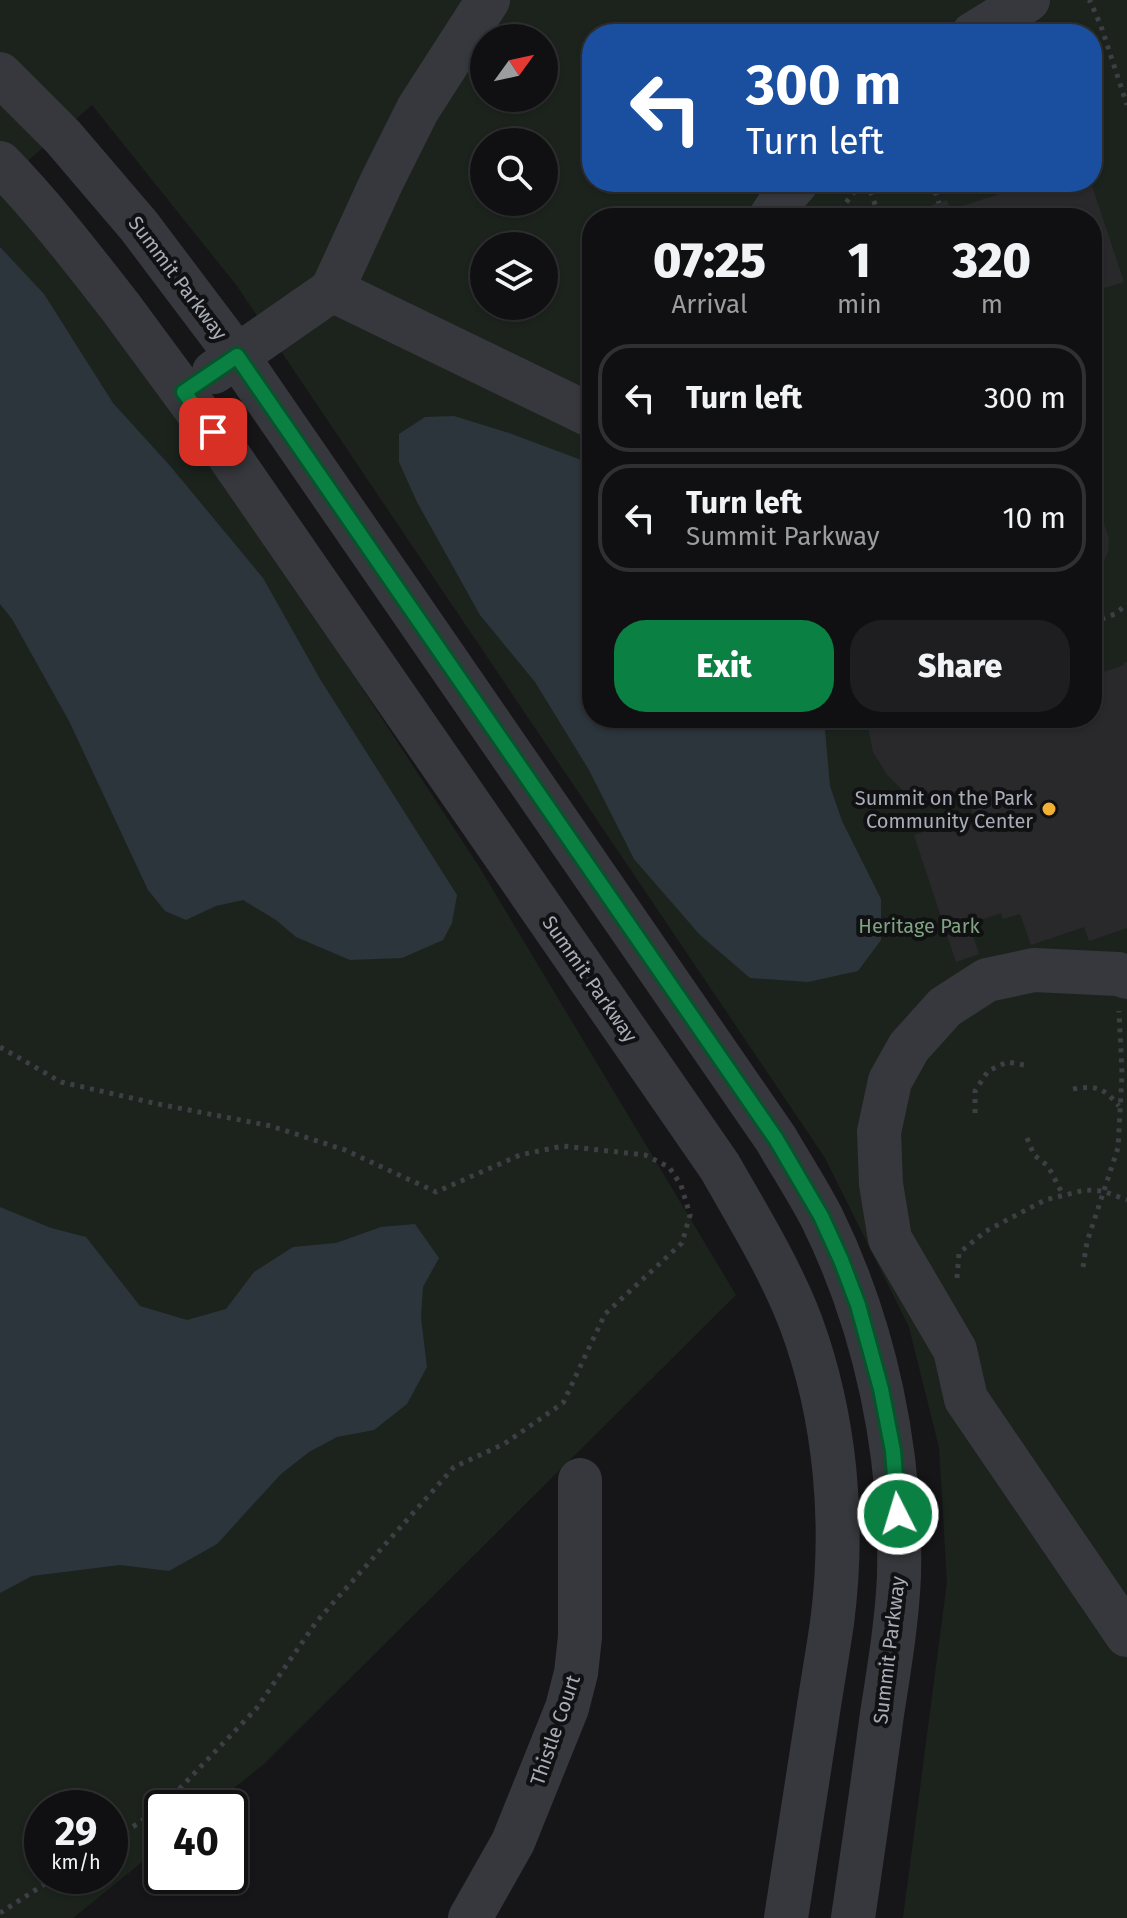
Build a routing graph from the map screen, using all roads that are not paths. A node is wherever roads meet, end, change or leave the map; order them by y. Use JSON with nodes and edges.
{"nodes":[{"id":1,"x":488,"y":0,"type":"edge"},
{"id":2,"x":1028,"y":0,"type":"edge"},
{"id":3,"x":989,"y":24,"type":"edge"},
{"id":4,"x":1036,"y":24,"type":"edge"},
{"id":5,"x":0,"y":74,"type":"edge"},
{"id":6,"x":0,"y":163,"type":"edge"},
{"id":7,"x":332,"y":290,"type":"junction"},
{"id":8,"x":237,"y":356,"type":"junction"},
{"id":9,"x":184,"y":392,"type":"junction"},
{"id":10,"x":582,"y":411,"type":"edge"},
{"id":11,"x":1122,"y":975,"type":"edge"},
{"id":12,"x":580,"y":1480,"type":"dead end"},
{"id":13,"x":1127,"y":1635,"type":"edge"},
{"id":14,"x":470,"y":1918,"type":"edge"},
{"id":15,"x":786,"y":1918,"type":"edge"},
{"id":16,"x":853,"y":1918,"type":"edge"}],
"edges":[{"from":1,"to":7,"type":"street"},
{"from":2,"to":3,"type":"street"},
{"from":2,"to":4,"type":"street"},
{"from":5,"to":8,"type":"street","name":"Summit Parkway"},
{"from":6,"to":9,"type":"street","name":"Summit Parkway"},
{"from":7,"to":8,"type":"street"},
{"from":7,"to":10,"type":"street"},
{"from":8,"to":9,"type":"street"},
{"from":8,"to":16,"type":"street","name":"Summit Parkway"},
{"from":9,"to":15,"type":"street","name":"Summit Parkway"},
{"from":11,"to":13,"type":"street"},
{"from":12,"to":14,"type":"street","name":"Thistle Court"}]}
